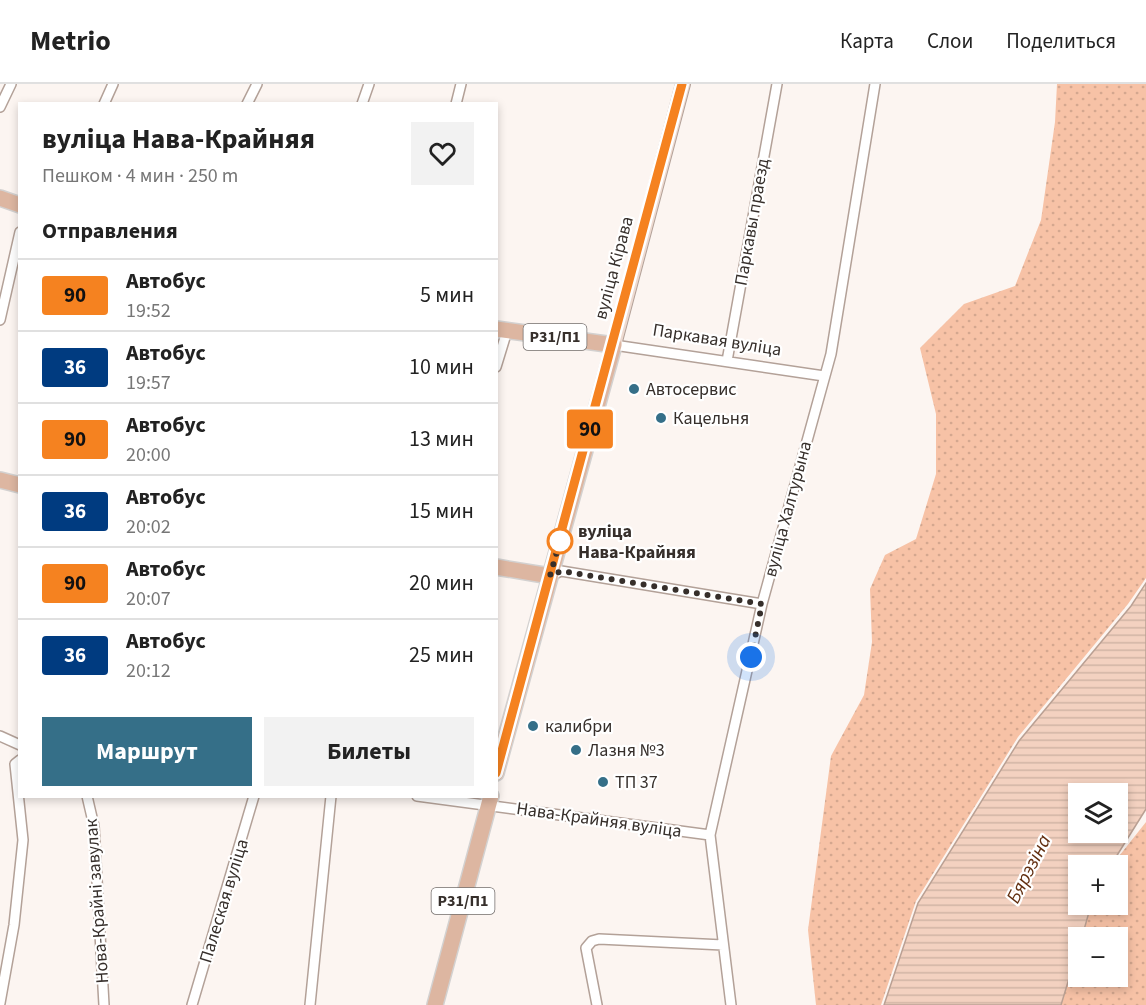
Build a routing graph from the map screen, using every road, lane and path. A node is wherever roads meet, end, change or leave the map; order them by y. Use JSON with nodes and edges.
{"nodes":[{"id":1,"x":11,"y":84,"type":"edge"},
{"id":2,"x":113,"y":84,"type":"edge"},
{"id":3,"x":257,"y":84,"type":"edge"},
{"id":4,"x":369,"y":84,"type":"edge"},
{"id":5,"x":461,"y":84,"type":"edge"},
{"id":6,"x":682,"y":84,"type":"edge"},
{"id":7,"x":777,"y":84,"type":"edge"},
{"id":8,"x":875,"y":84,"type":"edge"},
{"id":9,"x":105,"y":102,"type":"edge"},
{"id":10,"x":248,"y":102,"type":"edge"},
{"id":11,"x":363,"y":102,"type":"edge"},
{"id":12,"x":456,"y":102,"type":"edge"},
{"id":13,"x":0,"y":107,"type":"edge"},
{"id":14,"x":0,"y":198,"type":"edge"},
{"id":15,"x":18,"y":204,"type":"edge"},
{"id":16,"x":18,"y":241,"type":"edge"},
{"id":17,"x":0,"y":320,"type":"edge"},
{"id":18,"x":502,"y":330,"type":"edge"},
{"id":19,"x":614,"y":345,"type":"junction"},
{"id":20,"x":498,"y":355,"type":"edge"},
{"id":21,"x":727,"y":361,"type":"junction"},
{"id":22,"x":824,"y":376,"type":"junction"},
{"id":23,"x":0,"y":480,"type":"edge"},
{"id":24,"x":18,"y":484,"type":"edge"},
{"id":25,"x":498,"y":567,"type":"edge"},
{"id":26,"x":550,"y":576,"type":"junction"},
{"id":27,"x":762,"y":604,"type":"junction"},
{"id":28,"x":0,"y":736,"type":"edge"},
{"id":29,"x":18,"y":745,"type":"edge"},
{"id":30,"x":18,"y":762,"type":"edge"},
{"id":31,"x":498,"y":766,"type":"edge"},
{"id":32,"x":18,"y":792,"type":"edge"},
{"id":33,"x":19,"y":798,"type":"edge"},
{"id":34,"x":87,"y":798,"type":"edge"},
{"id":35,"x":253,"y":798,"type":"edge"},
{"id":36,"x":331,"y":798,"type":"edge"},
{"id":37,"x":446,"y":798,"type":"edge"},
{"id":38,"x":489,"y":801,"type":"edge"},
{"id":39,"x":710,"y":835,"type":"junction"},
{"id":40,"x":723,"y":945,"type":"junction"},
{"id":41,"x":4,"y":959,"type":"edge"},
{"id":42,"x":0,"y":1003,"type":"edge"},
{"id":43,"x":104,"y":1005,"type":"edge"},
{"id":44,"x":192,"y":1005,"type":"edge"},
{"id":45,"x":310,"y":1005,"type":"edge"},
{"id":46,"x":435,"y":1005,"type":"edge"},
{"id":47,"x":597,"y":1005,"type":"edge"},
{"id":48,"x":731,"y":1005,"type":"edge"}],
"edges":[{"from":1,"to":13,"type":"street"},
{"from":2,"to":9,"type":"street"},
{"from":3,"to":10,"type":"street"},
{"from":4,"to":11,"type":"street"},
{"from":5,"to":12,"type":"street"},
{"from":6,"to":19,"type":"main road","name":"вуліца Кірава"},
{"from":7,"to":21,"type":"street","name":"Паркавы праезд"},
{"from":8,"to":22,"type":"street","name":"вуліца Халтурына"},
{"from":14,"to":15,"type":"main road"},
{"from":16,"to":17,"type":"street"},
{"from":18,"to":19,"type":"main road","name":"Паркавая вуліца","number":"Р31/П1"},
{"from":18,"to":20,"type":"street"},
{"from":19,"to":21,"type":"street","name":"Паркавая вуліца"},
{"from":19,"to":26,"type":"main road","name":"вуліца Кірава","number":"Р31/П1"},
{"from":21,"to":22,"type":"street","name":"Паркавая вуліца"},
{"from":22,"to":27,"type":"street","name":"вуліца Халтурына"},
{"from":23,"to":24,"type":"main road"},
{"from":25,"to":26,"type":"main road"},
{"from":26,"to":27,"type":"street"},
{"from":26,"to":31,"type":"main road","name":"вуліца Кірава","number":"Р31/П1"},
{"from":27,"to":39,"type":"street","name":"вуліца Халтурына"},
{"from":28,"to":29,"type":"street"},
{"from":30,"to":32,"type":"street"},
{"from":33,"to":41,"type":"street"},
{"from":34,"to":43,"type":"street","name":"Нова-Крайні завулак"},
{"from":35,"to":44,"type":"street","name":"Палеская вуліца"},
{"from":36,"to":45,"type":"street"},
{"from":37,"to":38,"type":"street","name":"Нава-Крайняя вуліца"},
{"from":38,"to":39,"type":"street","name":"Нава-Крайняя вуліца"},
{"from":38,"to":46,"type":"main road","number":"Р31/П1"},
{"from":39,"to":40,"type":"street","name":"вуліца Халтурына"},
{"from":40,"to":47,"type":"street"},
{"from":40,"to":48,"type":"street","name":"вуліца Халтурына"},
{"from":41,"to":42,"type":"street"}]}
